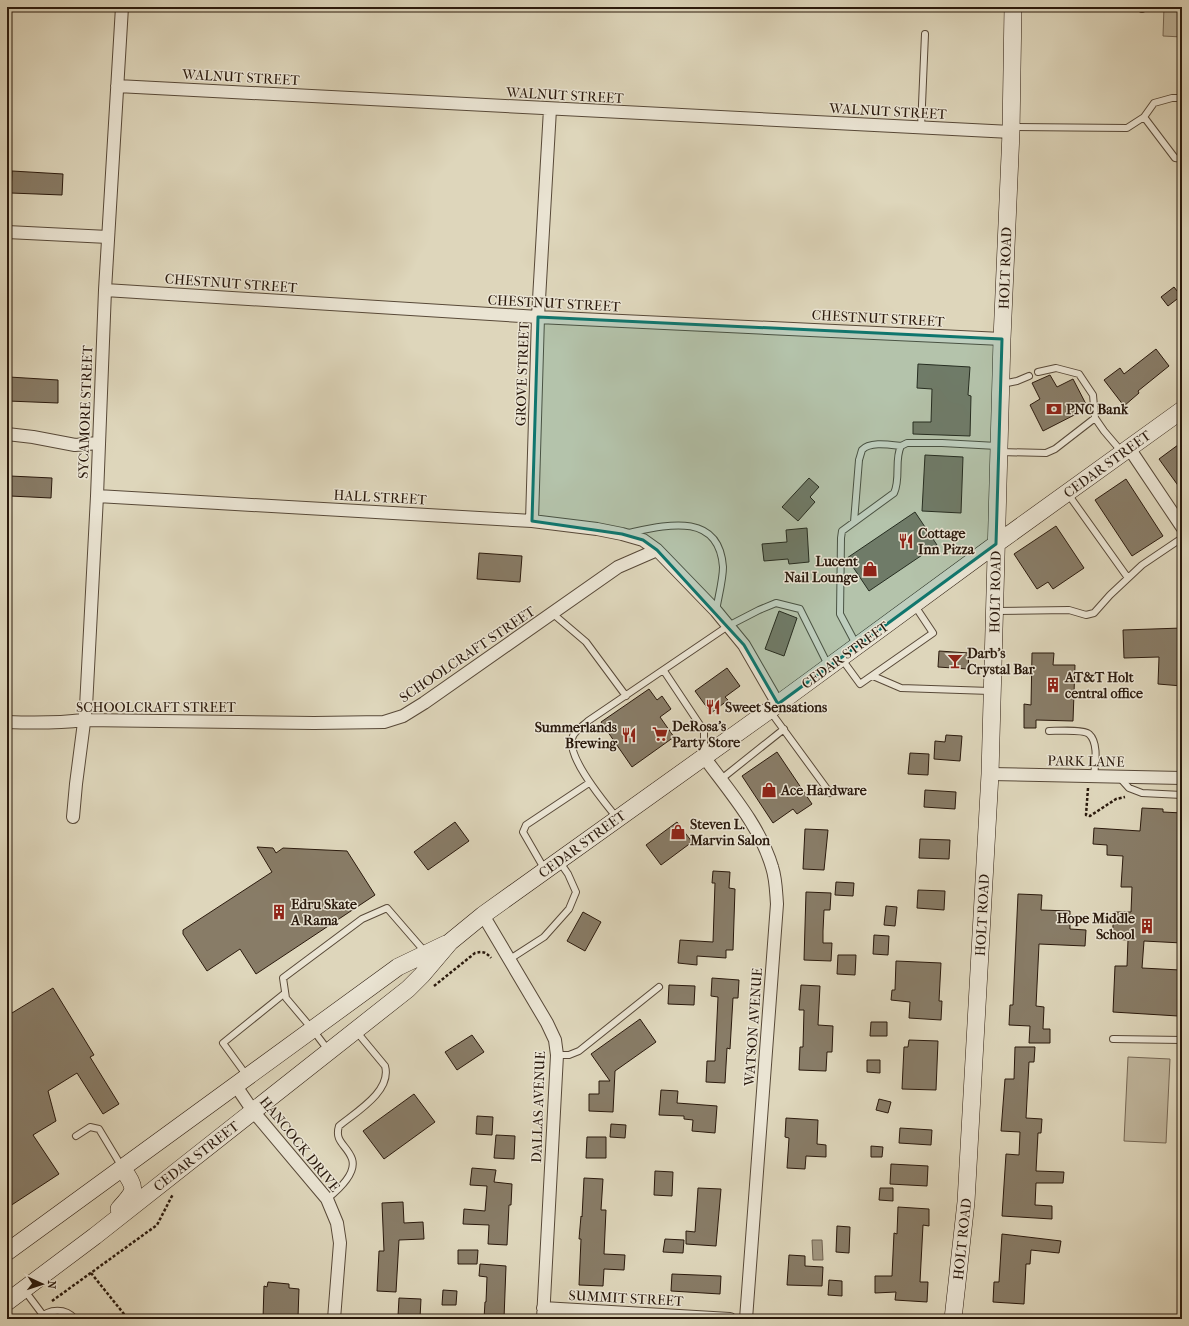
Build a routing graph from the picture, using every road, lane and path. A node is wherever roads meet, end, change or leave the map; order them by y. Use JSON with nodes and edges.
{"nodes":[{"id":1,"x":122,"y":7,"type":"edge"},
{"id":2,"x":1013,"y":7,"type":"edge"},
{"id":3,"x":925,"y":34,"type":"dead end"},
{"id":4,"x":117,"y":86,"type":"junction"},
{"id":5,"x":1182,"y":98,"type":"edge"},
{"id":6,"x":550,"y":109,"type":"junction"},
{"id":7,"x":1144,"y":117,"type":"junction"},
{"id":8,"x":921,"y":128,"type":"junction"},
{"id":9,"x":1011,"y":130,"type":"junction"},
{"id":10,"x":1182,"y":159,"type":"edge"},
{"id":11,"x":7,"y":232,"type":"edge"},
{"id":12,"x":108,"y":237,"type":"junction"},
{"id":13,"x":105,"y":290,"type":"junction"},
{"id":14,"x":538,"y":317,"type":"junction"},
{"id":15,"x":1002,"y":339,"type":"junction"},
{"id":16,"x":1038,"y":372,"type":"dead end"},
{"id":17,"x":1029,"y":376,"type":"dead end"},
{"id":18,"x":1001,"y":385,"type":"junction"},
{"id":19,"x":1182,"y":410,"type":"edge"},
{"id":20,"x":1095,"y":418,"type":"junction"},
{"id":21,"x":7,"y":434,"type":"edge"},
{"id":22,"x":98,"y":443,"type":"junction"},
{"id":23,"x":901,"y":446,"type":"junction"},
{"id":24,"x":999,"y":449,"type":"junction"},
{"id":25,"x":1126,"y":450,"type":"junction"},
{"id":26,"x":1067,"y":493,"type":"junction"},
{"id":27,"x":97,"y":496,"type":"junction"},
{"id":28,"x":532,"y":521,"type":"junction"},
{"id":29,"x":854,"y":522,"type":"junction"},
{"id":30,"x":1182,"y":527,"type":"edge"},
{"id":31,"x":622,"y":534,"type":"junction"},
{"id":32,"x":1182,"y":538,"type":"edge"},
{"id":33,"x":996,"y":544,"type":"junction"},
{"id":34,"x":657,"y":550,"type":"junction"},
{"id":35,"x":1128,"y":578,"type":"junction"},
{"id":36,"x":914,"y":604,"type":"junction"},
{"id":37,"x":716,"y":611,"type":"junction"},
{"id":38,"x":994,"y":611,"type":"junction"},
{"id":39,"x":552,"y":613,"type":"junction"},
{"id":40,"x":728,"y":626,"type":"junction"},
{"id":41,"x":857,"y":646,"type":"junction"},
{"id":42,"x":834,"y":663,"type":"junction"},
{"id":43,"x":664,"y":671,"type":"junction"},
{"id":44,"x":873,"y":676,"type":"junction"},
{"id":45,"x":992,"y":691,"type":"junction"},
{"id":46,"x":626,"y":696,"type":"junction"},
{"id":47,"x":774,"y":707,"type":"junction"},
{"id":48,"x":84,"y":720,"type":"junction"},
{"id":49,"x":7,"y":722,"type":"edge"},
{"id":50,"x":784,"y":730,"type":"junction"},
{"id":51,"x":1048,"y":731,"type":"dead end"},
{"id":52,"x":704,"y":757,"type":"junction"},
{"id":53,"x":990,"y":774,"type":"junction"},
{"id":54,"x":1094,"y":776,"type":"junction"},
{"id":55,"x":1119,"y":777,"type":"junction"},
{"id":56,"x":1182,"y":778,"type":"edge"},
{"id":57,"x":720,"y":780,"type":"junction"},
{"id":58,"x":589,"y":783,"type":"junction"},
{"id":59,"x":1088,"y":787,"type":"dead end"},
{"id":60,"x":830,"y":793,"type":"dead end"},
{"id":61,"x":1182,"y":795,"type":"edge"},
{"id":62,"x":1129,"y":796,"type":"dead end"},
{"id":63,"x":73,"y":818,"type":"dead end"},
{"id":64,"x":618,"y":819,"type":"junction"},
{"id":65,"x":552,"y":866,"type":"junction"},
{"id":66,"x":483,"y":916,"type":"junction"},
{"id":67,"x":429,"y":958,"type":"junction"},
{"id":68,"x":491,"y":958,"type":"dead end"},
{"id":69,"x":510,"y":959,"type":"junction"},
{"id":70,"x":432,"y":987,"type":"dead end"},
{"id":71,"x":659,"y":987,"type":"dead end"},
{"id":72,"x":285,"y":993,"type":"junction"},
{"id":73,"x":313,"y":1030,"type":"junction"},
{"id":74,"x":355,"y":1030,"type":"junction"},
{"id":75,"x":1113,"y":1039,"type":"dead end"},
{"id":76,"x":1182,"y":1040,"type":"edge"},
{"id":77,"x":329,"y":1051,"type":"junction"},
{"id":78,"x":557,"y":1055,"type":"junction"},
{"id":79,"x":242,"y":1082,"type":"junction"},
{"id":80,"x":253,"y":1111,"type":"junction"},
{"id":81,"x":76,"y":1136,"type":"dead end"},
{"id":82,"x":123,"y":1169,"type":"junction"},
{"id":83,"x":173,"y":1194,"type":"dead end"},
{"id":84,"x":327,"y":1199,"type":"junction"},
{"id":85,"x":94,"y":1236,"type":"junction"},
{"id":86,"x":7,"y":1252,"type":"edge"},
{"id":87,"x":90,"y":1273,"type":"junction"},
{"id":88,"x":24,"y":1290,"type":"junction"},
{"id":89,"x":7,"y":1302,"type":"edge"},
{"id":90,"x":543,"y":1314,"type":"edge"},
{"id":91,"x":40,"y":1315,"type":"edge"},
{"id":92,"x":75,"y":1319,"type":"edge"},
{"id":93,"x":128,"y":1319,"type":"edge"},
{"id":94,"x":334,"y":1319,"type":"edge"},
{"id":95,"x":730,"y":1319,"type":"edge"},
{"id":96,"x":746,"y":1319,"type":"edge"},
{"id":97,"x":953,"y":1319,"type":"edge"}],
"edges":[{"from":1,"to":4,"type":"street","name":"SYCAMORE STREET"},
{"from":2,"to":9,"type":"main road","name":"HOLT ROAD"},
{"from":3,"to":8,"type":"lane"},
{"from":4,"to":6,"type":"street","name":"WALNUT STREET"},
{"from":4,"to":12,"type":"street","name":"SYCAMORE STREET"},
{"from":5,"to":7,"type":"lane"},
{"from":6,"to":8,"type":"street","name":"WALNUT STREET"},
{"from":6,"to":14,"type":"street","name":"GROVE STREET"},
{"from":7,"to":9,"type":"lane"},
{"from":7,"to":10,"type":"lane"},
{"from":8,"to":9,"type":"street","name":"WALNUT STREET"},
{"from":9,"to":15,"type":"main road","name":"HOLT ROAD"},
{"from":11,"to":12,"type":"street"},
{"from":12,"to":13,"type":"street","name":"SYCAMORE STREET"},
{"from":13,"to":14,"type":"street","name":"CHESTNUT STREET"},
{"from":13,"to":22,"type":"street","name":"SYCAMORE STREET"},
{"from":14,"to":15,"type":"street","name":"CHESTNUT STREET"},
{"from":14,"to":28,"type":"street","name":"GROVE STREET"},
{"from":15,"to":18,"type":"main road","name":"HOLT ROAD"},
{"from":16,"to":20,"type":"lane"},
{"from":17,"to":18,"type":"lane"},
{"from":18,"to":24,"type":"main road","name":"HOLT ROAD"},
{"from":19,"to":25,"type":"main road","name":"CEDAR STREET"},
{"from":20,"to":24,"type":"lane"},
{"from":20,"to":25,"type":"lane"},
{"from":21,"to":22,"type":"street"},
{"from":22,"to":27,"type":"street","name":"SYCAMORE STREET"},
{"from":23,"to":24,"type":"lane"},
{"from":23,"to":29,"type":"lane"},
{"from":23,"to":29,"type":"lane"},
{"from":24,"to":33,"type":"main road","name":"HOLT ROAD"},
{"from":25,"to":26,"type":"main road","name":"CEDAR STREET"},
{"from":25,"to":30,"type":"street"},
{"from":26,"to":33,"type":"main road","name":"CEDAR STREET"},
{"from":26,"to":35,"type":"lane"},
{"from":27,"to":28,"type":"street","name":"HALL STREET"},
{"from":27,"to":48,"type":"street","name":"SYCAMORE STREET"},
{"from":28,"to":31,"type":"street","name":"HALL STREET"},
{"from":29,"to":41,"type":"lane"},
{"from":31,"to":34,"type":"street","name":"HALL STREET"},
{"from":31,"to":37,"type":"lane"},
{"from":32,"to":35,"type":"lane"},
{"from":33,"to":36,"type":"main road","name":"CEDAR STREET"},
{"from":33,"to":38,"type":"main road","name":"HOLT ROAD"},
{"from":34,"to":37,"type":"street"},
{"from":34,"to":39,"type":"street","name":"SCHOOLCRAFT STREET"},
{"from":35,"to":38,"type":"lane"},
{"from":36,"to":41,"type":"main road","name":"CEDAR STREET"},
{"from":36,"to":44,"type":"lane"},
{"from":37,"to":40,"type":"street"},
{"from":38,"to":45,"type":"main road","name":"HOLT ROAD"},
{"from":39,"to":46,"type":"lane"},
{"from":39,"to":48,"type":"street","name":"SCHOOLCRAFT STREET"},
{"from":40,"to":42,"type":"lane"},
{"from":40,"to":43,"type":"lane"},
{"from":40,"to":47,"type":"street"},
{"from":41,"to":42,"type":"main road","name":"CEDAR STREET"},
{"from":42,"to":44,"type":"lane"},
{"from":42,"to":47,"type":"main road","name":"CEDAR STREET"},
{"from":43,"to":46,"type":"lane"},
{"from":43,"to":52,"type":"lane"},
{"from":44,"to":45,"type":"lane"},
{"from":45,"to":53,"type":"main road","name":"HOLT ROAD"},
{"from":46,"to":58,"type":"lane"},
{"from":47,"to":50,"type":"lane"},
{"from":47,"to":52,"type":"main road","name":"CEDAR STREET"},
{"from":48,"to":49,"type":"street","name":"SCHOOLCRAFT STREET"},
{"from":48,"to":63,"type":"street","name":"SYCAMORE STREET"},
{"from":50,"to":57,"type":"lane"},
{"from":50,"to":60,"type":"lane"},
{"from":51,"to":54,"type":"lane"},
{"from":52,"to":57,"type":"street","name":"WATSON AVENUE"},
{"from":52,"to":64,"type":"main road","name":"CEDAR STREET"},
{"from":53,"to":54,"type":"street","name":"PARK LANE"},
{"from":53,"to":97,"type":"main road","name":"HOLT ROAD"},
{"from":54,"to":55,"type":"street","name":"PARK LANE"},
{"from":55,"to":56,"type":"street","name":"PARK LANE"},
{"from":55,"to":61,"type":"lane"},
{"from":57,"to":96,"type":"street","name":"WATSON AVENUE"},
{"from":58,"to":64,"type":"lane"},
{"from":58,"to":65,"type":"lane"},
{"from":59,"to":62,"type":"path"},
{"from":64,"to":65,"type":"main road","name":"CEDAR STREET"},
{"from":65,"to":66,"type":"main road","name":"CEDAR STREET"},
{"from":65,"to":69,"type":"lane"},
{"from":66,"to":67,"type":"main road","name":"CEDAR STREET"},
{"from":66,"to":69,"type":"street","name":"DALLAS AVENUE"},
{"from":67,"to":72,"type":"lane"},
{"from":67,"to":73,"type":"main road","name":"CEDAR STREET"},
{"from":67,"to":74,"type":"main road","name":"CEDAR STREET"},
{"from":68,"to":70,"type":"path"},
{"from":69,"to":78,"type":"street","name":"DALLAS AVENUE"},
{"from":71,"to":78,"type":"lane"},
{"from":72,"to":73,"type":"lane"},
{"from":72,"to":79,"type":"lane"},
{"from":73,"to":77,"type":"lane"},
{"from":73,"to":79,"type":"main road"},
{"from":74,"to":77,"type":"main road","name":"CEDAR STREET"},
{"from":74,"to":84,"type":"lane"},
{"from":75,"to":76,"type":"lane"},
{"from":77,"to":80,"type":"main road","name":"CEDAR STREET"},
{"from":78,"to":90,"type":"street","name":"DALLAS AVENUE"},
{"from":79,"to":80,"type":"street","name":"HANCOCK DRIVE"},
{"from":79,"to":82,"type":"main road"},
{"from":80,"to":84,"type":"street","name":"HANCOCK DRIVE"},
{"from":80,"to":85,"type":"main road","name":"CEDAR STREET"},
{"from":81,"to":82,"type":"lane"},
{"from":82,"to":85,"type":"main road"},
{"from":82,"to":86,"type":"main road"},
{"from":83,"to":87,"type":"path"},
{"from":84,"to":94,"type":"street","name":"HANCOCK DRIVE"},
{"from":85,"to":88,"type":"main road","name":"CEDAR STREET"},
{"from":87,"to":91,"type":"path"},
{"from":87,"to":93,"type":"path"},
{"from":88,"to":89,"type":"main road","name":"CEDAR STREET"},
{"from":88,"to":91,"type":"lane"},
{"from":90,"to":95,"type":"street","name":"SUMMIT STREET"},
{"from":91,"to":92,"type":"lane"}]}
